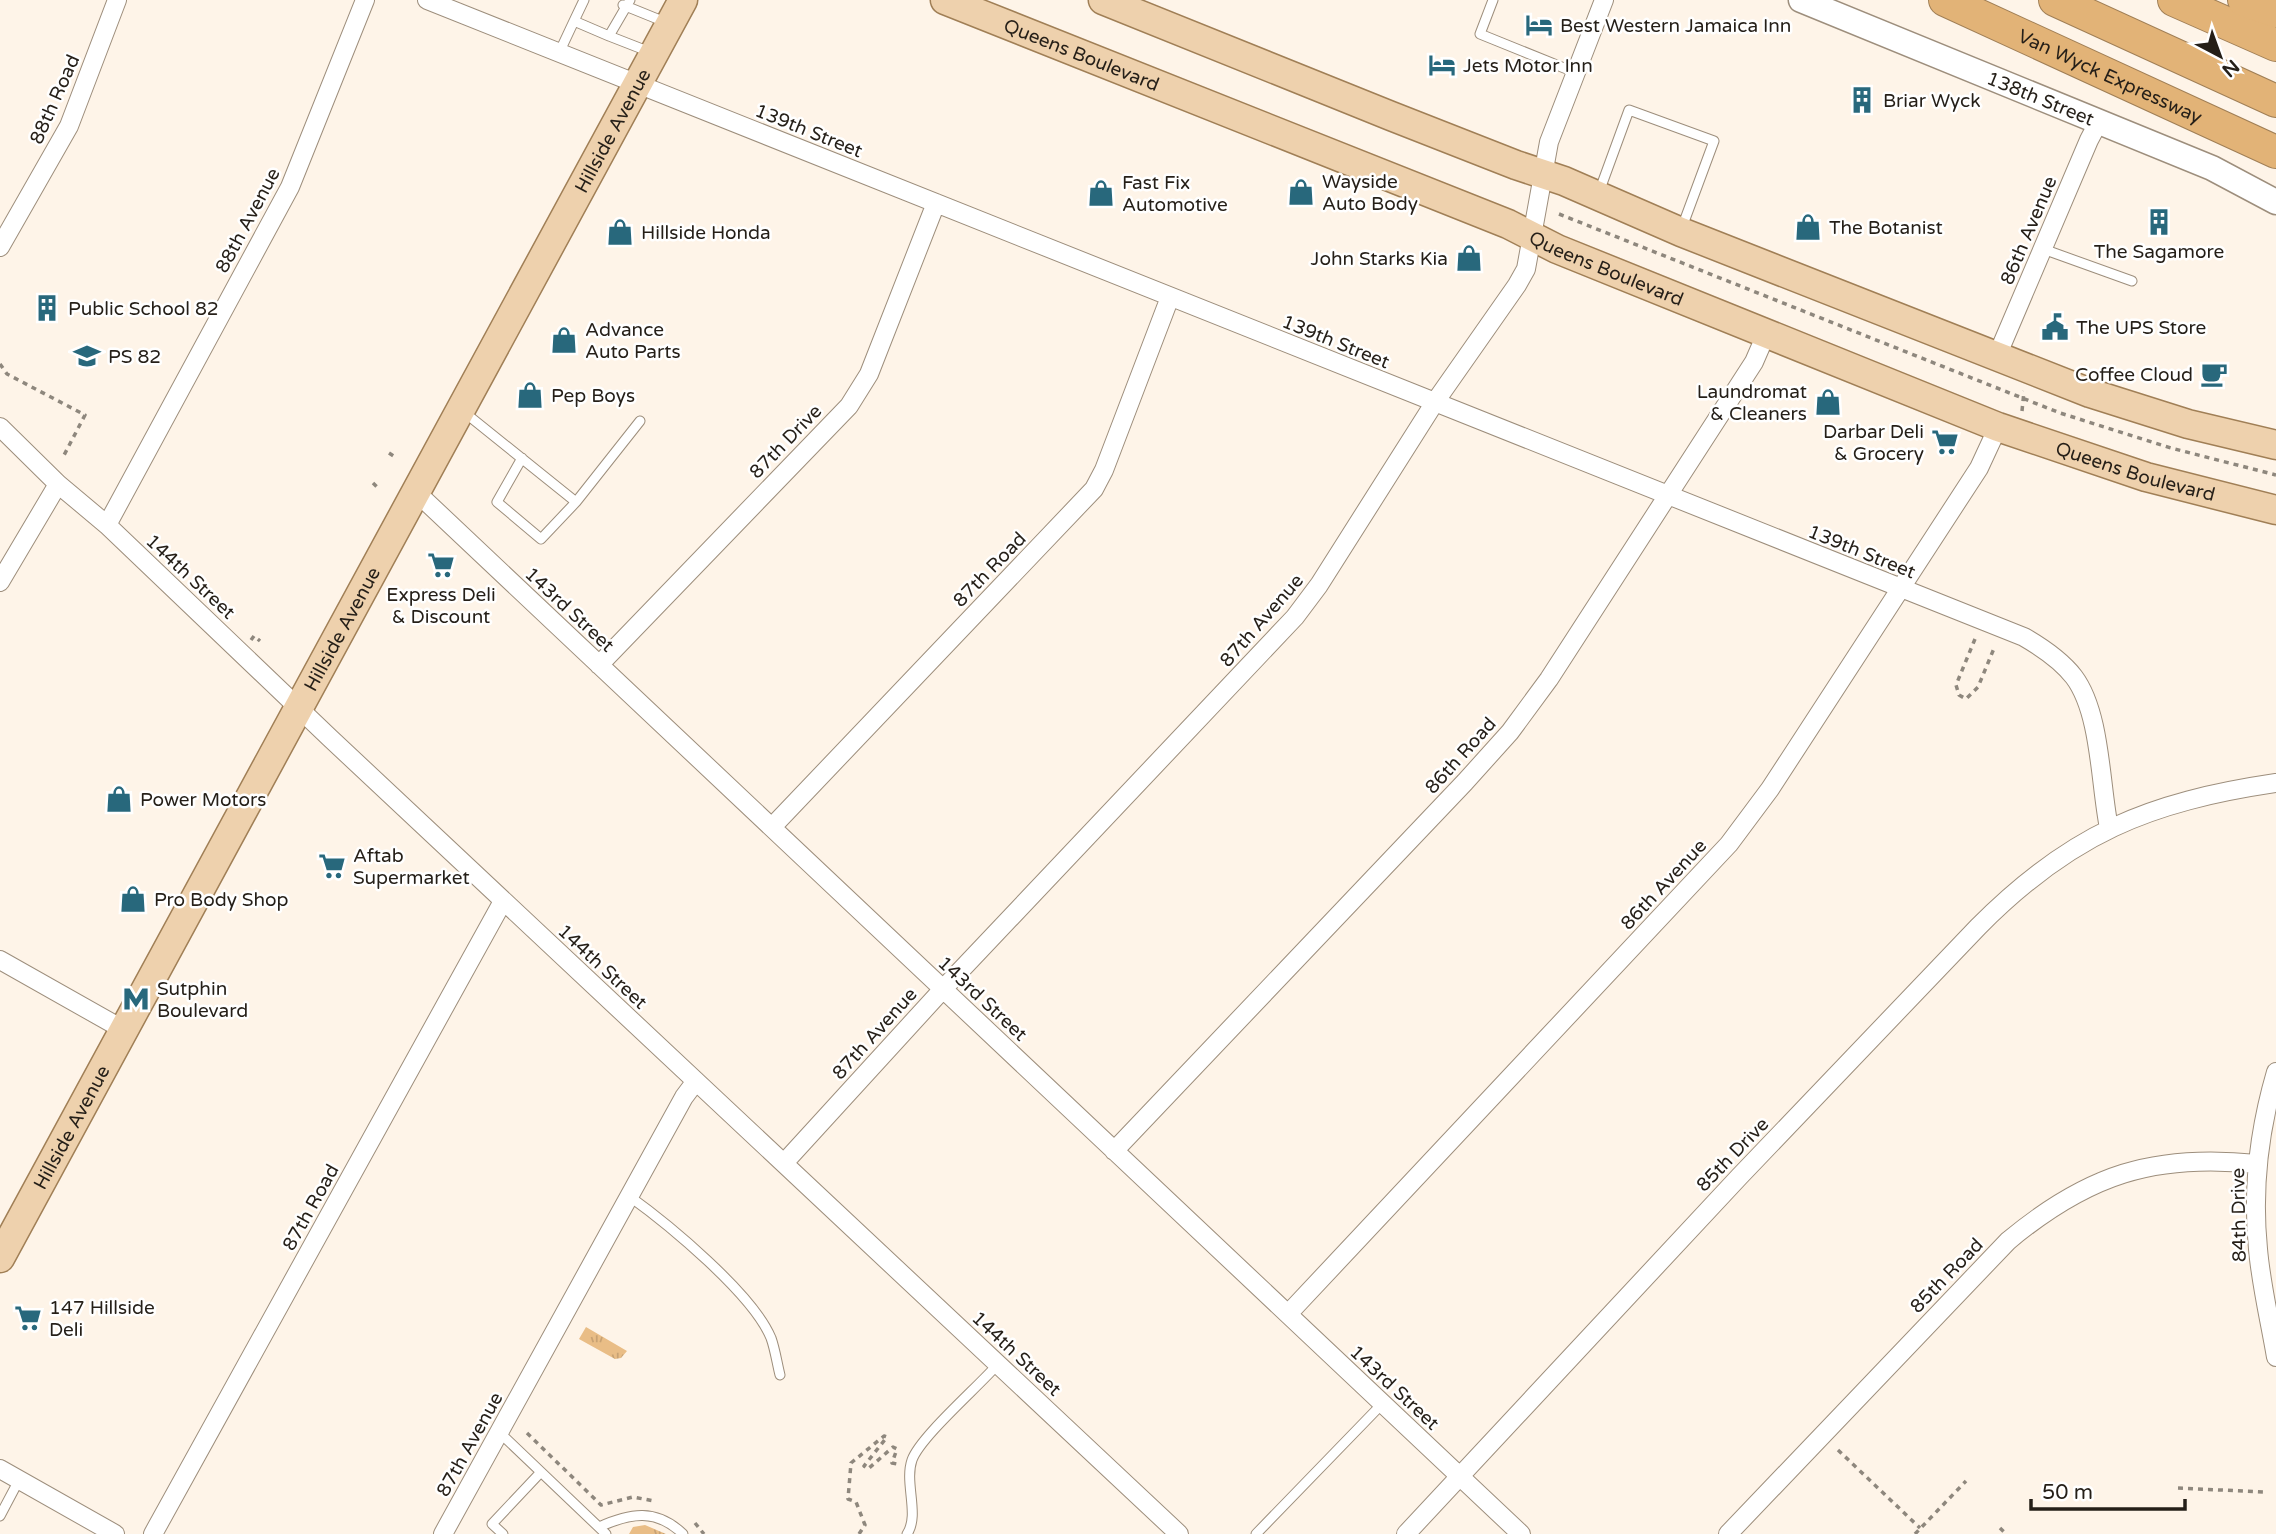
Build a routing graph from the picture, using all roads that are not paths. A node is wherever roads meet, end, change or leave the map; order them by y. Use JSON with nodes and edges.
{"nodes":[{"id":1,"x":117,"y":0,"type":"edge"},
{"id":2,"x":365,"y":0,"type":"edge"},
{"id":3,"x":427,"y":0,"type":"edge"},
{"id":4,"x":584,"y":0,"type":"edge"},
{"id":5,"x":945,"y":0,"type":"edge"},
{"id":6,"x":1103,"y":0,"type":"edge"},
{"id":7,"x":1493,"y":0,"type":"edge"},
{"id":8,"x":1604,"y":0,"type":"edge"},
{"id":9,"x":1801,"y":0,"type":"edge"},
{"id":10,"x":1945,"y":0,"type":"edge"},
{"id":11,"x":2055,"y":0,"type":"edge"},
{"id":12,"x":2174,"y":0,"type":"edge"},
{"id":13,"x":627,"y":4,"type":"edge"},
{"id":14,"x":676,"y":12,"type":"edge"},
{"id":15,"x":575,"y":21,"type":"junction"},
{"id":16,"x":609,"y":37,"type":"junction"},
{"id":17,"x":2276,"y":45,"type":"edge"},
{"id":18,"x":559,"y":53,"type":"junction"},
{"id":19,"x":654,"y":54,"type":"junction"},
{"id":20,"x":1574,"y":72,"type":"junction"},
{"id":21,"x":637,"y":85,"type":"junction"},
{"id":22,"x":2276,"y":101,"type":"edge"},
{"id":23,"x":2099,"y":121,"type":"junction"},
{"id":24,"x":2267,"y":150,"type":"edge"},
{"id":25,"x":1541,"y":173,"type":"junction"},
{"id":26,"x":1598,"y":196,"type":"junction"},
{"id":27,"x":2276,"y":202,"type":"edge"},
{"id":28,"x":936,"y":203,"type":"junction"},
{"id":29,"x":1681,"y":232,"type":"junction"},
{"id":30,"x":1533,"y":237,"type":"junction"},
{"id":31,"x":0,"y":247,"type":"edge"},
{"id":32,"x":2043,"y":249,"type":"junction"},
{"id":33,"x":2132,"y":281,"type":"dead end"},
{"id":34,"x":1170,"y":298,"type":"junction"},
{"id":35,"x":1767,"y":332,"type":"junction"},
{"id":36,"x":1997,"y":356,"type":"junction"},
{"id":37,"x":1435,"y":402,"type":"junction"},
{"id":38,"x":461,"y":409,"type":"junction"},
{"id":39,"x":2010,"y":420,"type":"junction"},
{"id":40,"x":640,"y":421,"type":"dead end"},
{"id":41,"x":0,"y":427,"type":"edge"},
{"id":42,"x":2276,"y":446,"type":"edge"},
{"id":43,"x":522,"y":458,"type":"junction"},
{"id":44,"x":58,"y":484,"type":"junction"},
{"id":45,"x":416,"y":492,"type":"junction"},
{"id":46,"x":1668,"y":496,"type":"junction"},
{"id":47,"x":576,"y":502,"type":"junction"},
{"id":48,"x":2276,"y":510,"type":"edge"},
{"id":49,"x":107,"y":525,"type":"junction"},
{"id":50,"x":0,"y":582,"type":"edge"},
{"id":51,"x":1901,"y":589,"type":"junction"},
{"id":52,"x":599,"y":665,"type":"junction"},
{"id":53,"x":299,"y":707,"type":"junction"},
{"id":54,"x":2276,"y":783,"type":"edge"},
{"id":55,"x":772,"y":827,"type":"junction"},
{"id":56,"x":2109,"y":828,"type":"junction"},
{"id":57,"x":503,"y":901,"type":"junction"},
{"id":58,"x":0,"y":960,"type":"edge"},
{"id":59,"x":943,"y":989,"type":"junction"},
{"id":60,"x":124,"y":1030,"type":"junction"},
{"id":61,"x":2276,"y":1072,"type":"edge"},
{"id":62,"x":696,"y":1081,"type":"junction"},
{"id":63,"x":1114,"y":1151,"type":"junction"},
{"id":64,"x":784,"y":1163,"type":"junction"},
{"id":65,"x":2257,"y":1164,"type":"junction"},
{"id":66,"x":629,"y":1196,"type":"junction"},
{"id":67,"x":1,"y":1252,"type":"edge"},
{"id":68,"x":1288,"y":1314,"type":"junction"},
{"id":69,"x":2276,"y":1357,"type":"edge"},
{"id":70,"x":999,"y":1364,"type":"junction"},
{"id":71,"x":780,"y":1375,"type":"dead end"},
{"id":72,"x":1382,"y":1404,"type":"junction"},
{"id":73,"x":499,"y":1432,"type":"junction"},
{"id":74,"x":0,"y":1469,"type":"edge"},
{"id":75,"x":541,"y":1472,"type":"junction"},
{"id":76,"x":1459,"y":1476,"type":"junction"},
{"id":77,"x":19,"y":1480,"type":"junction"},
{"id":78,"x":0,"y":1516,"type":"edge"},
{"id":79,"x":599,"y":1527,"type":"junction"},
{"id":80,"x":115,"y":1534,"type":"edge"},
{"id":81,"x":153,"y":1534,"type":"edge"},
{"id":82,"x":443,"y":1534,"type":"edge"},
{"id":83,"x":503,"y":1534,"type":"edge"},
{"id":84,"x":606,"y":1534,"type":"edge"},
{"id":85,"x":683,"y":1534,"type":"edge"},
{"id":86,"x":907,"y":1534,"type":"edge"},
{"id":87,"x":1179,"y":1534,"type":"edge"},
{"id":88,"x":1256,"y":1534,"type":"edge"},
{"id":89,"x":1406,"y":1534,"type":"edge"},
{"id":90,"x":1521,"y":1534,"type":"edge"},
{"id":91,"x":1728,"y":1534,"type":"edge"}],
"edges":[{"from":1,"to":31,"type":"street","name":"88th Road"},
{"from":2,"to":49,"type":"street","name":"88th Avenue"},
{"from":3,"to":18,"type":"street","name":"139th Street"},
{"from":4,"to":15,"type":"lane"},
{"from":5,"to":30,"type":"main road","name":"Queens Boulevard"},
{"from":6,"to":25,"type":"main road"},
{"from":7,"to":20,"type":"lane"},
{"from":8,"to":20,"type":"street","name":"87th Avenue"},
{"from":9,"to":23,"type":"main road","name":"138th Street"},
{"from":10,"to":24,"type":"highway","name":"Van Wyck Expressway"},
{"from":11,"to":22,"type":"highway"},
{"from":12,"to":17,"type":"highway"},
{"from":13,"to":14,"type":"lane"},
{"from":13,"to":16,"type":"lane"},
{"from":14,"to":19,"type":"main road","name":"Hillside Avenue"},
{"from":15,"to":16,"type":"lane"},
{"from":15,"to":18,"type":"lane"},
{"from":16,"to":19,"type":"lane"},
{"from":18,"to":21,"type":"street","name":"139th Street"},
{"from":19,"to":21,"type":"main road","name":"Hillside Avenue"},
{"from":20,"to":25,"type":"street","name":"87th Avenue"},
{"from":21,"to":28,"type":"street","name":"139th Street"},
{"from":21,"to":38,"type":"main road","name":"Hillside Avenue"},
{"from":23,"to":27,"type":"main road","name":"138th Street"},
{"from":23,"to":32,"type":"street","name":"86th Avenue"},
{"from":25,"to":26,"type":"main road"},
{"from":25,"to":30,"type":"street","name":"87th Avenue"},
{"from":26,"to":29,"type":"main road"},
{"from":26,"to":29,"type":"lane"},
{"from":28,"to":34,"type":"street","name":"139th Street"},
{"from":28,"to":52,"type":"street","name":"87th Drive"},
{"from":29,"to":36,"type":"main road"},
{"from":30,"to":35,"type":"main road","name":"Queens Boulevard"},
{"from":30,"to":37,"type":"street","name":"87th Avenue"},
{"from":32,"to":33,"type":"lane"},
{"from":32,"to":36,"type":"street","name":"86th Avenue"},
{"from":34,"to":37,"type":"street","name":"139th Street"},
{"from":34,"to":55,"type":"street","name":"87th Road"},
{"from":35,"to":39,"type":"main road","name":"Queens Boulevard"},
{"from":35,"to":46,"type":"street","name":"86th Road"},
{"from":36,"to":42,"type":"main road"},
{"from":37,"to":46,"type":"street","name":"139th Street"},
{"from":37,"to":59,"type":"street","name":"87th Avenue"},
{"from":38,"to":43,"type":"lane"},
{"from":38,"to":45,"type":"main road","name":"Hillside Avenue"},
{"from":39,"to":48,"type":"main road","name":"Queens Boulevard"},
{"from":39,"to":51,"type":"street","name":"86th Avenue"},
{"from":40,"to":47,"type":"lane"},
{"from":41,"to":44,"type":"street","name":"144th Street"},
{"from":43,"to":47,"type":"lane"},
{"from":43,"to":47,"type":"lane"},
{"from":44,"to":49,"type":"street","name":"144th Street"},
{"from":44,"to":50,"type":"street"},
{"from":45,"to":52,"type":"street","name":"143rd Street"},
{"from":45,"to":53,"type":"main road","name":"Hillside Avenue"},
{"from":46,"to":51,"type":"street","name":"139th Street"},
{"from":46,"to":63,"type":"street","name":"86th Road"},
{"from":49,"to":53,"type":"street","name":"144th Street"},
{"from":51,"to":56,"type":"street","name":"139th Street"},
{"from":51,"to":68,"type":"street","name":"86th Avenue"},
{"from":52,"to":55,"type":"street","name":"143rd Street"},
{"from":53,"to":57,"type":"street","name":"144th Street"},
{"from":53,"to":60,"type":"main road","name":"Hillside Avenue"},
{"from":54,"to":56,"type":"street","name":"85th Drive"},
{"from":55,"to":59,"type":"street","name":"143rd Street"},
{"from":56,"to":76,"type":"street","name":"85th Drive"},
{"from":57,"to":62,"type":"street","name":"144th Street"},
{"from":57,"to":81,"type":"street","name":"87th Road"},
{"from":58,"to":60,"type":"street"},
{"from":59,"to":63,"type":"street","name":"143rd Street"},
{"from":59,"to":64,"type":"street","name":"87th Avenue"},
{"from":60,"to":67,"type":"main road","name":"Hillside Avenue"},
{"from":61,"to":65,"type":"street","name":"84th Drive"},
{"from":62,"to":64,"type":"street","name":"144th Street"},
{"from":62,"to":66,"type":"street","name":"87th Avenue"},
{"from":63,"to":68,"type":"street","name":"143rd Street"},
{"from":64,"to":70,"type":"street","name":"144th Street"},
{"from":65,"to":69,"type":"street","name":"84th Drive"},
{"from":65,"to":91,"type":"street","name":"85th Road"},
{"from":66,"to":71,"type":"lane"},
{"from":66,"to":73,"type":"street","name":"87th Avenue"},
{"from":68,"to":72,"type":"street","name":"143rd Street"},
{"from":70,"to":86,"type":"lane"},
{"from":70,"to":87,"type":"street","name":"144th Street"},
{"from":72,"to":76,"type":"street","name":"143rd Street"},
{"from":72,"to":88,"type":"lane"},
{"from":73,"to":75,"type":"lane"},
{"from":73,"to":82,"type":"street","name":"87th Avenue"},
{"from":74,"to":77,"type":"street"},
{"from":75,"to":79,"type":"lane"},
{"from":75,"to":83,"type":"lane"},
{"from":76,"to":89,"type":"street","name":"85th Drive"},
{"from":76,"to":90,"type":"street","name":"143rd Street"},
{"from":77,"to":78,"type":"lane"},
{"from":77,"to":80,"type":"street"},
{"from":79,"to":84,"type":"lane"},
{"from":79,"to":85,"type":"lane"}]}
